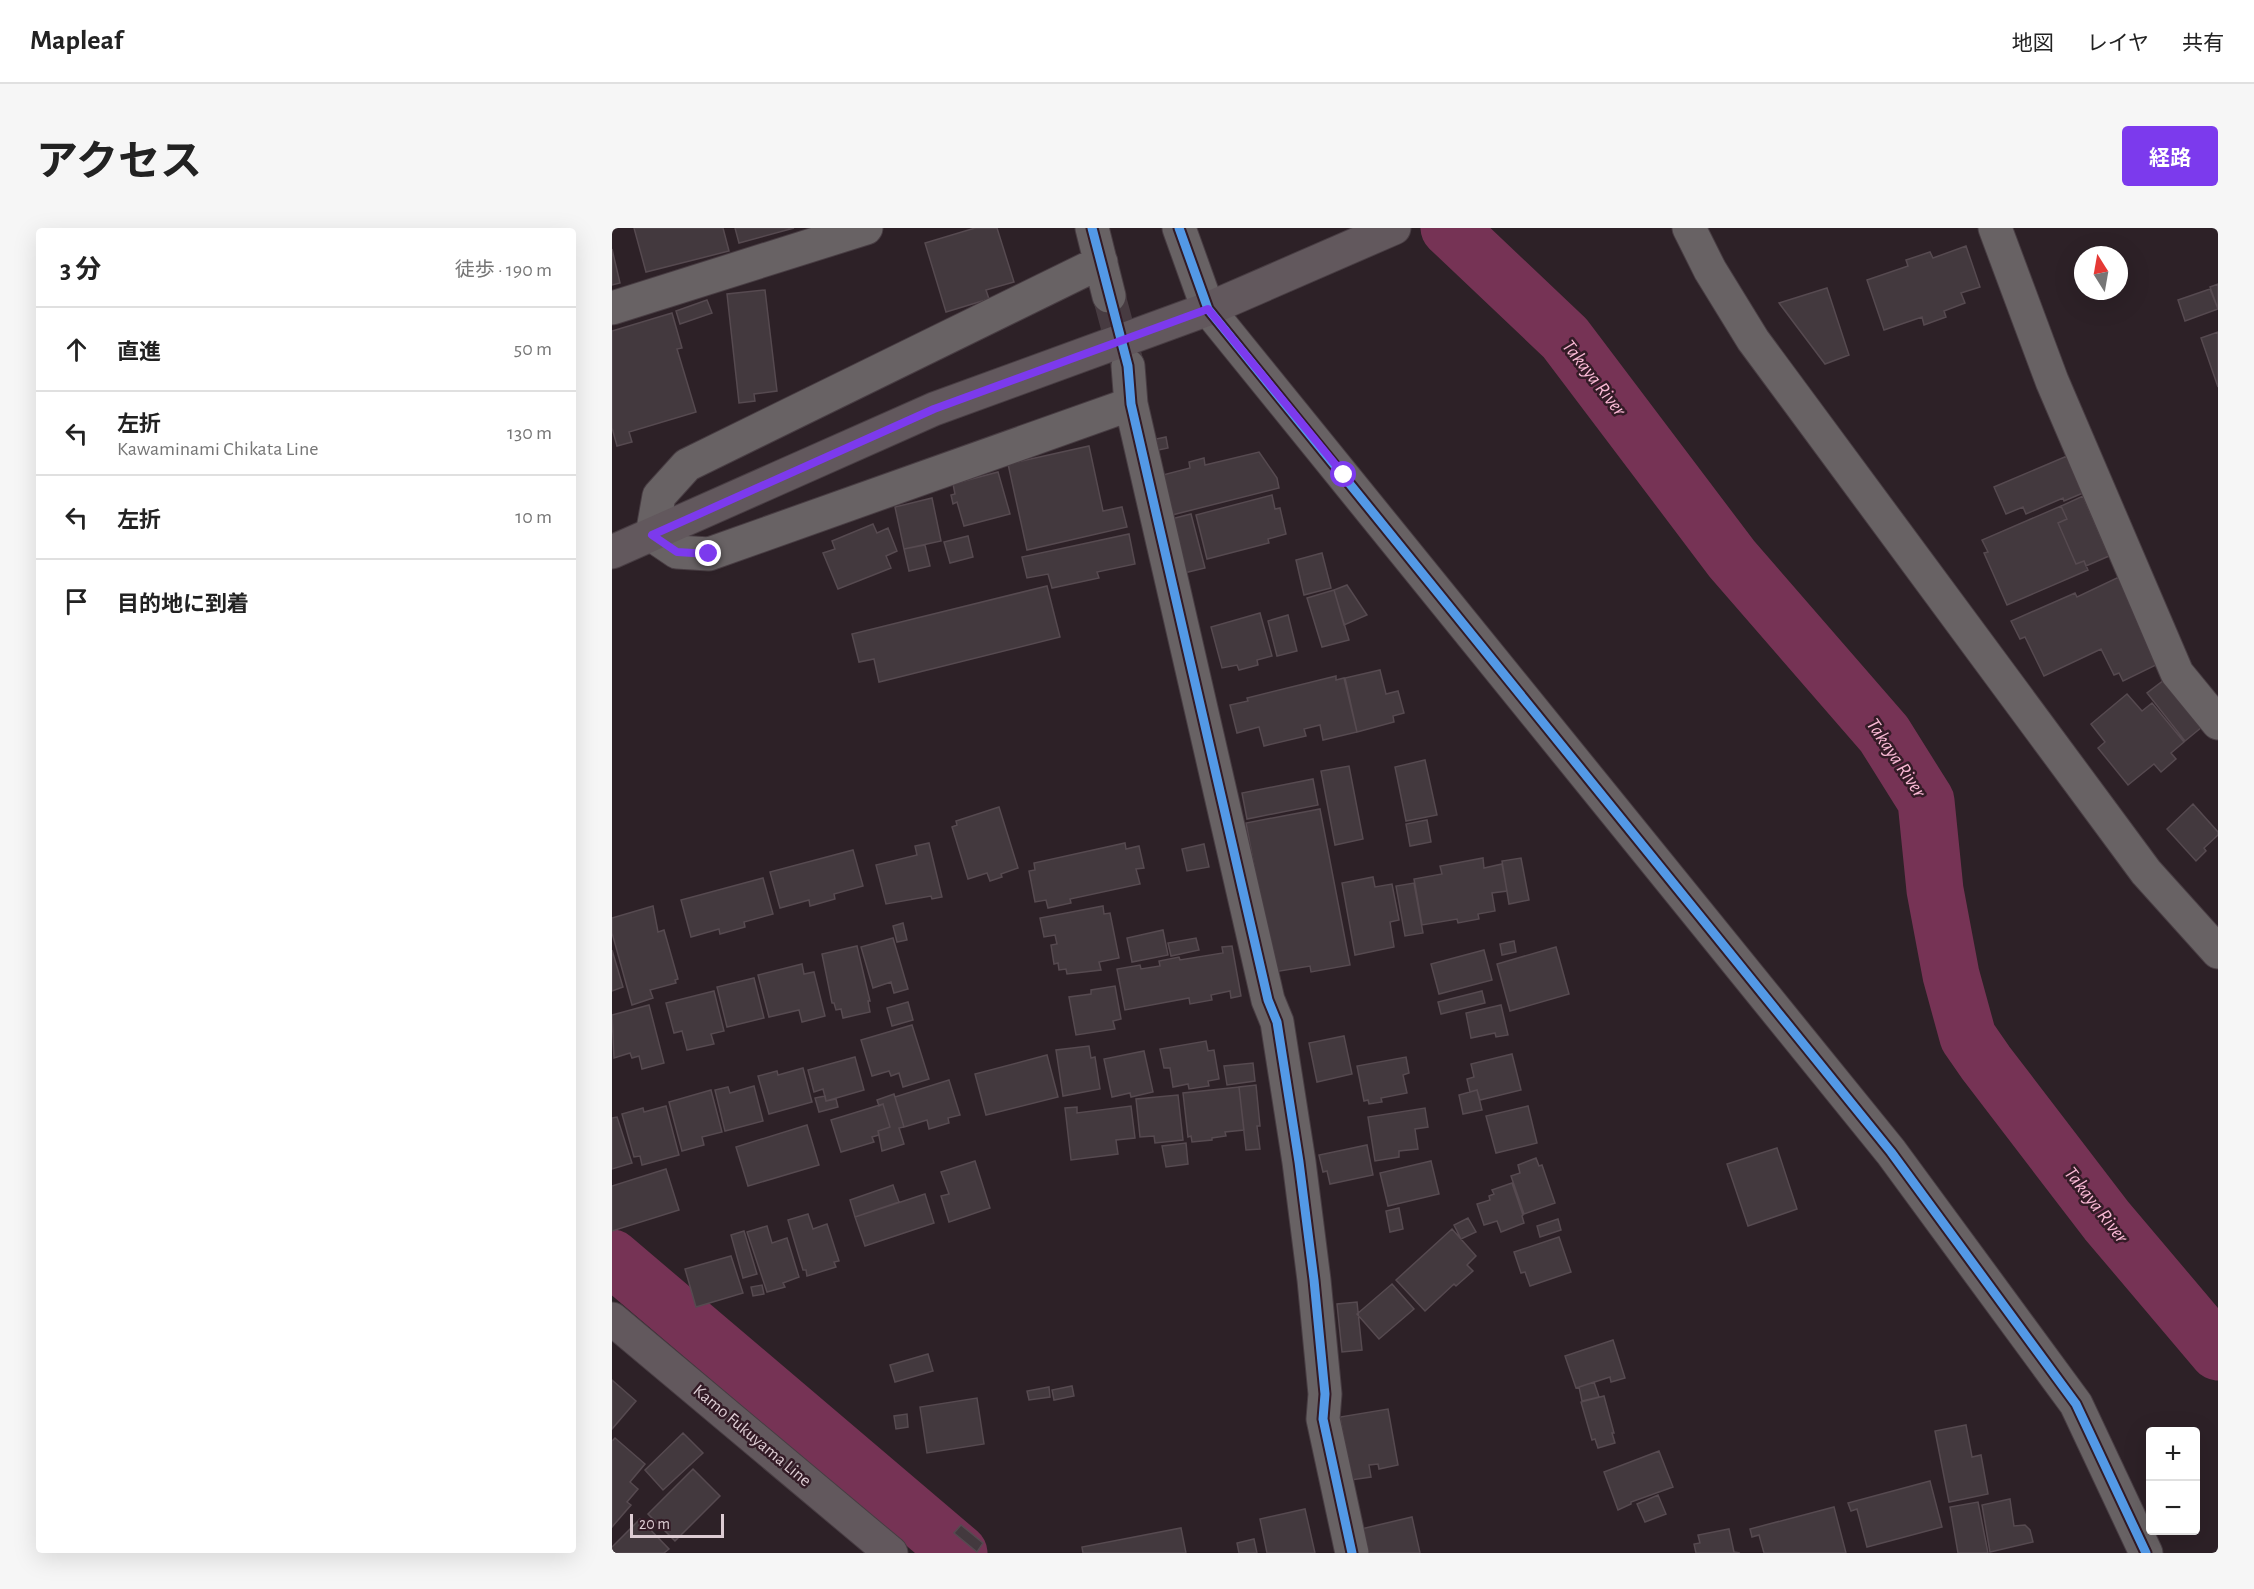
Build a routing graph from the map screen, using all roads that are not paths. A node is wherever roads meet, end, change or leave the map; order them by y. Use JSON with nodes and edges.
{"nodes":[{"id":1,"x":866,"y":228,"type":"edge"},
{"id":2,"x":1092,"y":228,"type":"edge"},
{"id":3,"x":1179,"y":228,"type":"edge"},
{"id":4,"x":1394,"y":228,"type":"edge"},
{"id":5,"x":1689,"y":228,"type":"edge"},
{"id":6,"x":1995,"y":228,"type":"edge"},
{"id":7,"x":1101,"y":262,"type":"junction"},
{"id":8,"x":1109,"y":296,"type":"tunnel mouth"},
{"id":9,"x":612,"y":308,"type":"edge"},
{"id":10,"x":1208,"y":309,"type":"junction"},
{"id":11,"x":1128,"y":366,"type":"tunnel mouth"},
{"id":12,"x":1131,"y":404,"type":"junction"},
{"id":13,"x":652,"y":535,"type":"junction"},
{"id":14,"x":612,"y":552,"type":"edge"},
{"id":15,"x":2218,"y":723,"type":"edge"},
{"id":16,"x":2218,"y":952,"type":"edge"},
{"id":17,"x":612,"y":1319,"type":"edge"},
{"id":18,"x":891,"y":1553,"type":"edge"},
{"id":19,"x":1352,"y":1553,"type":"edge"},
{"id":20,"x":2146,"y":1553,"type":"edge"}],
"edges":[{"from":1,"to":9,"type":"street"},
{"from":2,"to":7,"type":"street"},
{"from":3,"to":10,"type":"street"},
{"from":4,"to":10,"type":"main road"},
{"from":5,"to":16,"type":"street"},
{"from":6,"to":15,"type":"street"},
{"from":7,"to":8,"type":"street"},
{"from":7,"to":13,"type":"street"},
{"from":10,"to":13,"type":"main road"},
{"from":10,"to":20,"type":"street"},
{"from":11,"to":12,"type":"street"},
{"from":12,"to":13,"type":"street"},
{"from":12,"to":19,"type":"street"},
{"from":13,"to":14,"type":"main road"},
{"from":17,"to":18,"type":"main road","name":"Kamo Fukuyama Line"}]}
